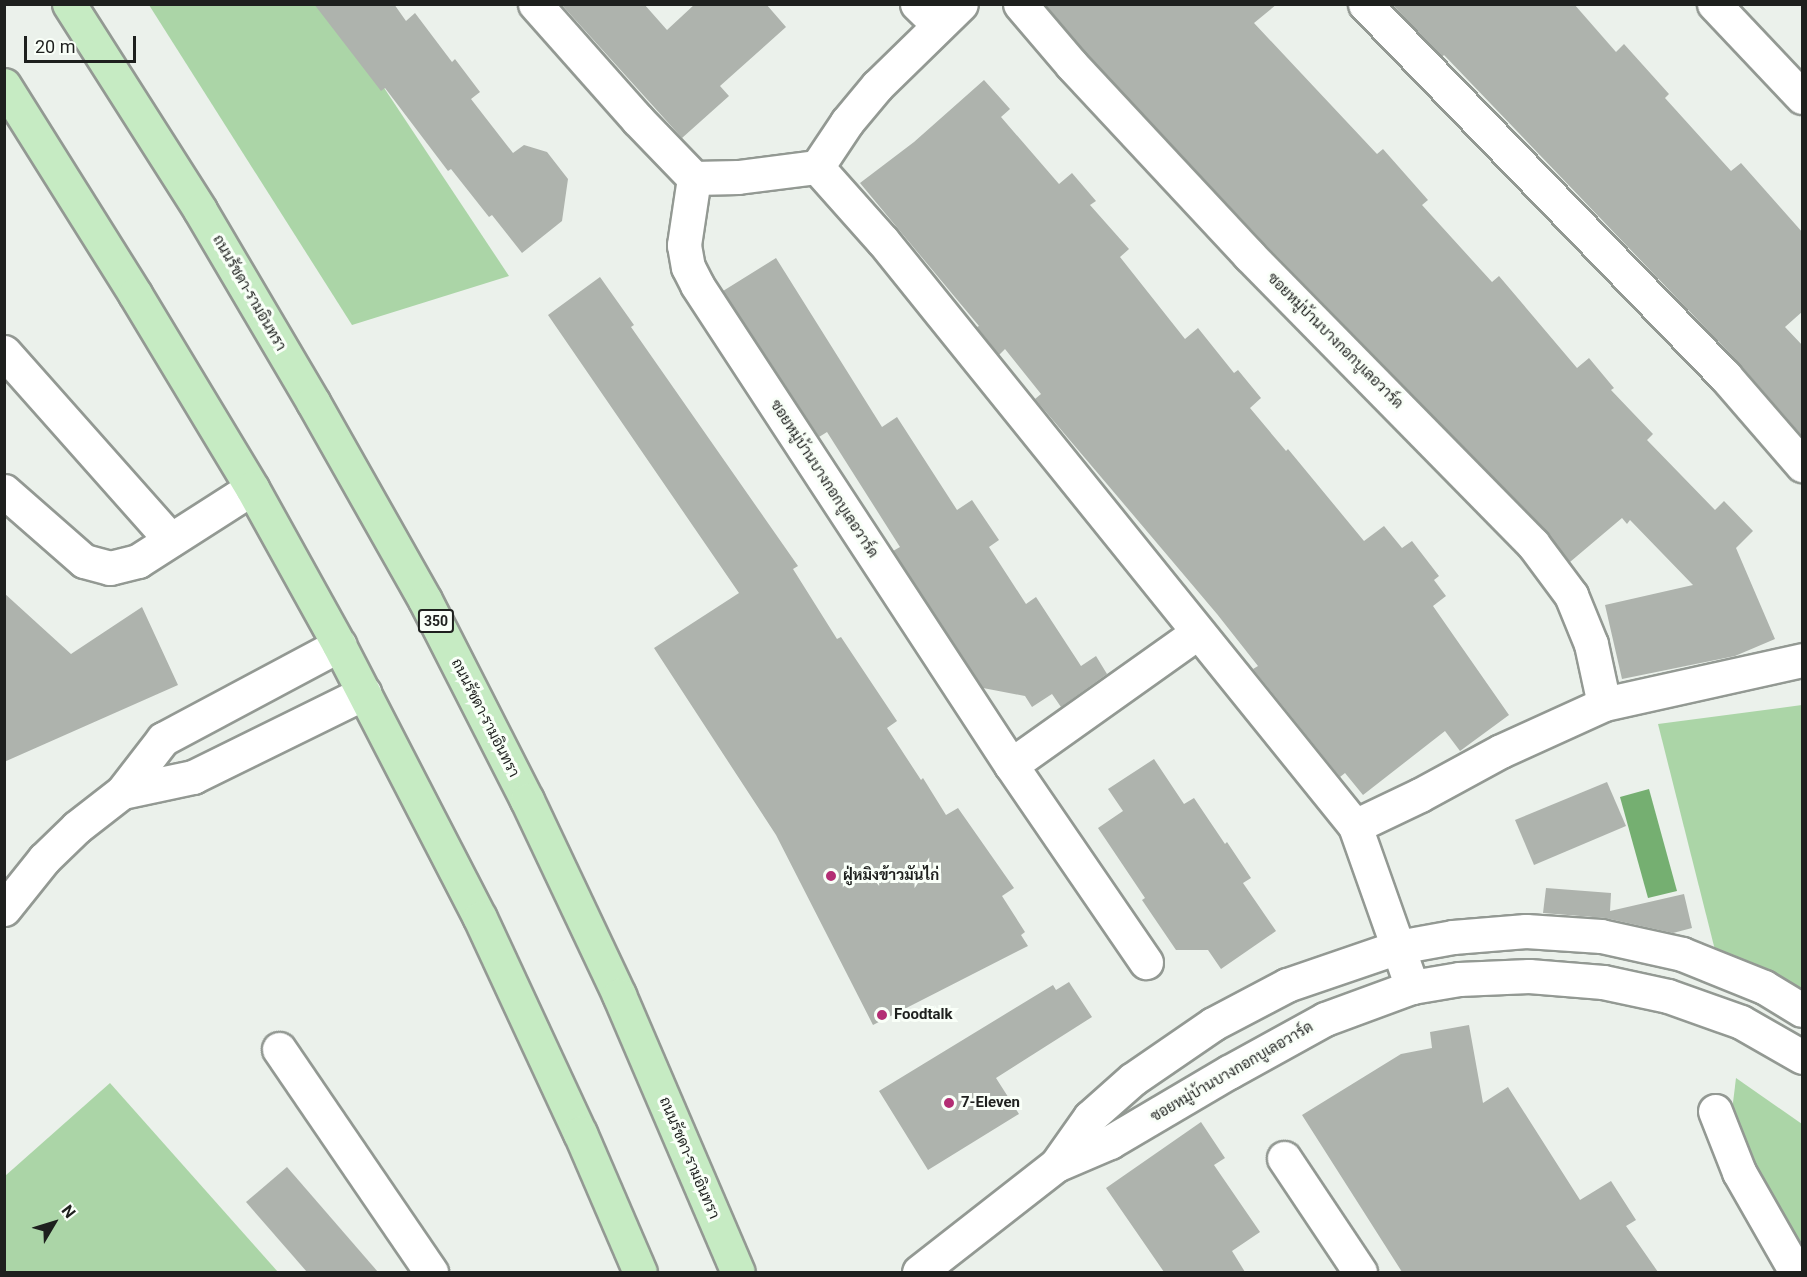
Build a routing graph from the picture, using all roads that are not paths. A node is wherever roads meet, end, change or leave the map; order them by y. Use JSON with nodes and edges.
{"nodes":[{"id":1,"x":69,"y":4,"type":"edge"},
{"id":2,"x":535,"y":4,"type":"edge"},
{"id":3,"x":1020,"y":4,"type":"edge"},
{"id":4,"x":1365,"y":4,"type":"edge"},
{"id":5,"x":1714,"y":4,"type":"edge"},
{"id":6,"x":939,"y":11,"type":"edge"},
{"id":7,"x":4,"y":85,"type":"edge"},
{"id":8,"x":1803,"y":97,"type":"edge"},
{"id":9,"x":817,"y":167,"type":"junction"},
{"id":10,"x":694,"y":178,"type":"junction"},
{"id":11,"x":4,"y":352,"type":"edge"},
{"id":12,"x":1803,"y":465,"type":"edge"},
{"id":13,"x":252,"y":488,"type":"junction"},
{"id":14,"x":4,"y":491,"type":"edge"},
{"id":15,"x":171,"y":540,"type":"junction"},
{"id":16,"x":1198,"y":632,"type":"junction"},
{"id":17,"x":339,"y":645,"type":"junction"},
{"id":18,"x":1803,"y":660,"type":"edge"},
{"id":19,"x":364,"y":693,"type":"junction"},
{"id":20,"x":1604,"y":704,"type":"junction"},
{"id":21,"x":1011,"y":765,"type":"junction"},
{"id":22,"x":122,"y":792,"type":"junction"},
{"id":23,"x":1355,"y":826,"type":"junction"},
{"id":24,"x":4,"y":909,"type":"edge"},
{"id":25,"x":1398,"y":947,"type":"junction"},
{"id":26,"x":1146,"y":962,"type":"dead end"},
{"id":27,"x":1412,"y":987,"type":"junction"},
{"id":28,"x":1803,"y":1010,"type":"edge"},
{"id":29,"x":279,"y":1049,"type":"dead end"},
{"id":30,"x":1803,"y":1057,"type":"edge"},
{"id":31,"x":1715,"y":1111,"type":"dead end"},
{"id":32,"x":1284,"y":1158,"type":"dead end"},
{"id":33,"x":1056,"y":1165,"type":"junction"},
{"id":34,"x":431,"y":1272,"type":"edge"},
{"id":35,"x":640,"y":1272,"type":"edge"},
{"id":36,"x":738,"y":1272,"type":"edge"},
{"id":37,"x":919,"y":1272,"type":"edge"},
{"id":38,"x":1360,"y":1272,"type":"edge"},
{"id":39,"x":1796,"y":1272,"type":"edge"}],
"edges":[{"from":1,"to":36,"type":"main road","name":"ถนนรัชดา-รามอินทรา","number":"350"},
{"from":2,"to":10,"type":"street"},
{"from":3,"to":20,"type":"street","name":"ซอยหมู่บ้านบางกอกบูเลอวาร์ด"},
{"from":4,"to":12,"type":"street"},
{"from":5,"to":8,"type":"street"},
{"from":6,"to":9,"type":"street"},
{"from":7,"to":13,"type":"main road"},
{"from":9,"to":10,"type":"street"},
{"from":9,"to":16,"type":"street"},
{"from":10,"to":21,"type":"street","name":"ซอยหมู่บ้านบางกอกบูเลอวาร์ด"},
{"from":11,"to":15,"type":"street"},
{"from":13,"to":15,"type":"street"},
{"from":13,"to":17,"type":"main road"},
{"from":14,"to":15,"type":"street"},
{"from":16,"to":21,"type":"street"},
{"from":16,"to":23,"type":"street"},
{"from":17,"to":19,"type":"main road"},
{"from":17,"to":22,"type":"street"},
{"from":18,"to":20,"type":"street"},
{"from":19,"to":22,"type":"street"},
{"from":19,"to":35,"type":"main road"},
{"from":20,"to":23,"type":"street"},
{"from":21,"to":26,"type":"street","name":"ซอยหมู่บ้านบางกอกบูเลอวาร์ด"},
{"from":22,"to":24,"type":"street"},
{"from":23,"to":25,"type":"street"},
{"from":25,"to":27,"type":"street"},
{"from":25,"to":28,"type":"street","name":"ซอยหมู่บ้านบางกอกบูเลอวาร์ด"},
{"from":25,"to":33,"type":"street","name":"ซอยหมู่บ้านบางกอกบูเลอวาร์ด"},
{"from":27,"to":30,"type":"street","name":"ซอยหมู่บ้านบางกอกบูเลอวาร์ด"},
{"from":27,"to":33,"type":"street","name":"ซอยหมู่บ้านบางกอกบูเลอวาร์ด"},
{"from":29,"to":34,"type":"street"},
{"from":31,"to":39,"type":"street"},
{"from":32,"to":38,"type":"street"},
{"from":33,"to":37,"type":"street","name":"ซอยหมู่บ้านบางกอกบูเลอวาร์ด"}]}
